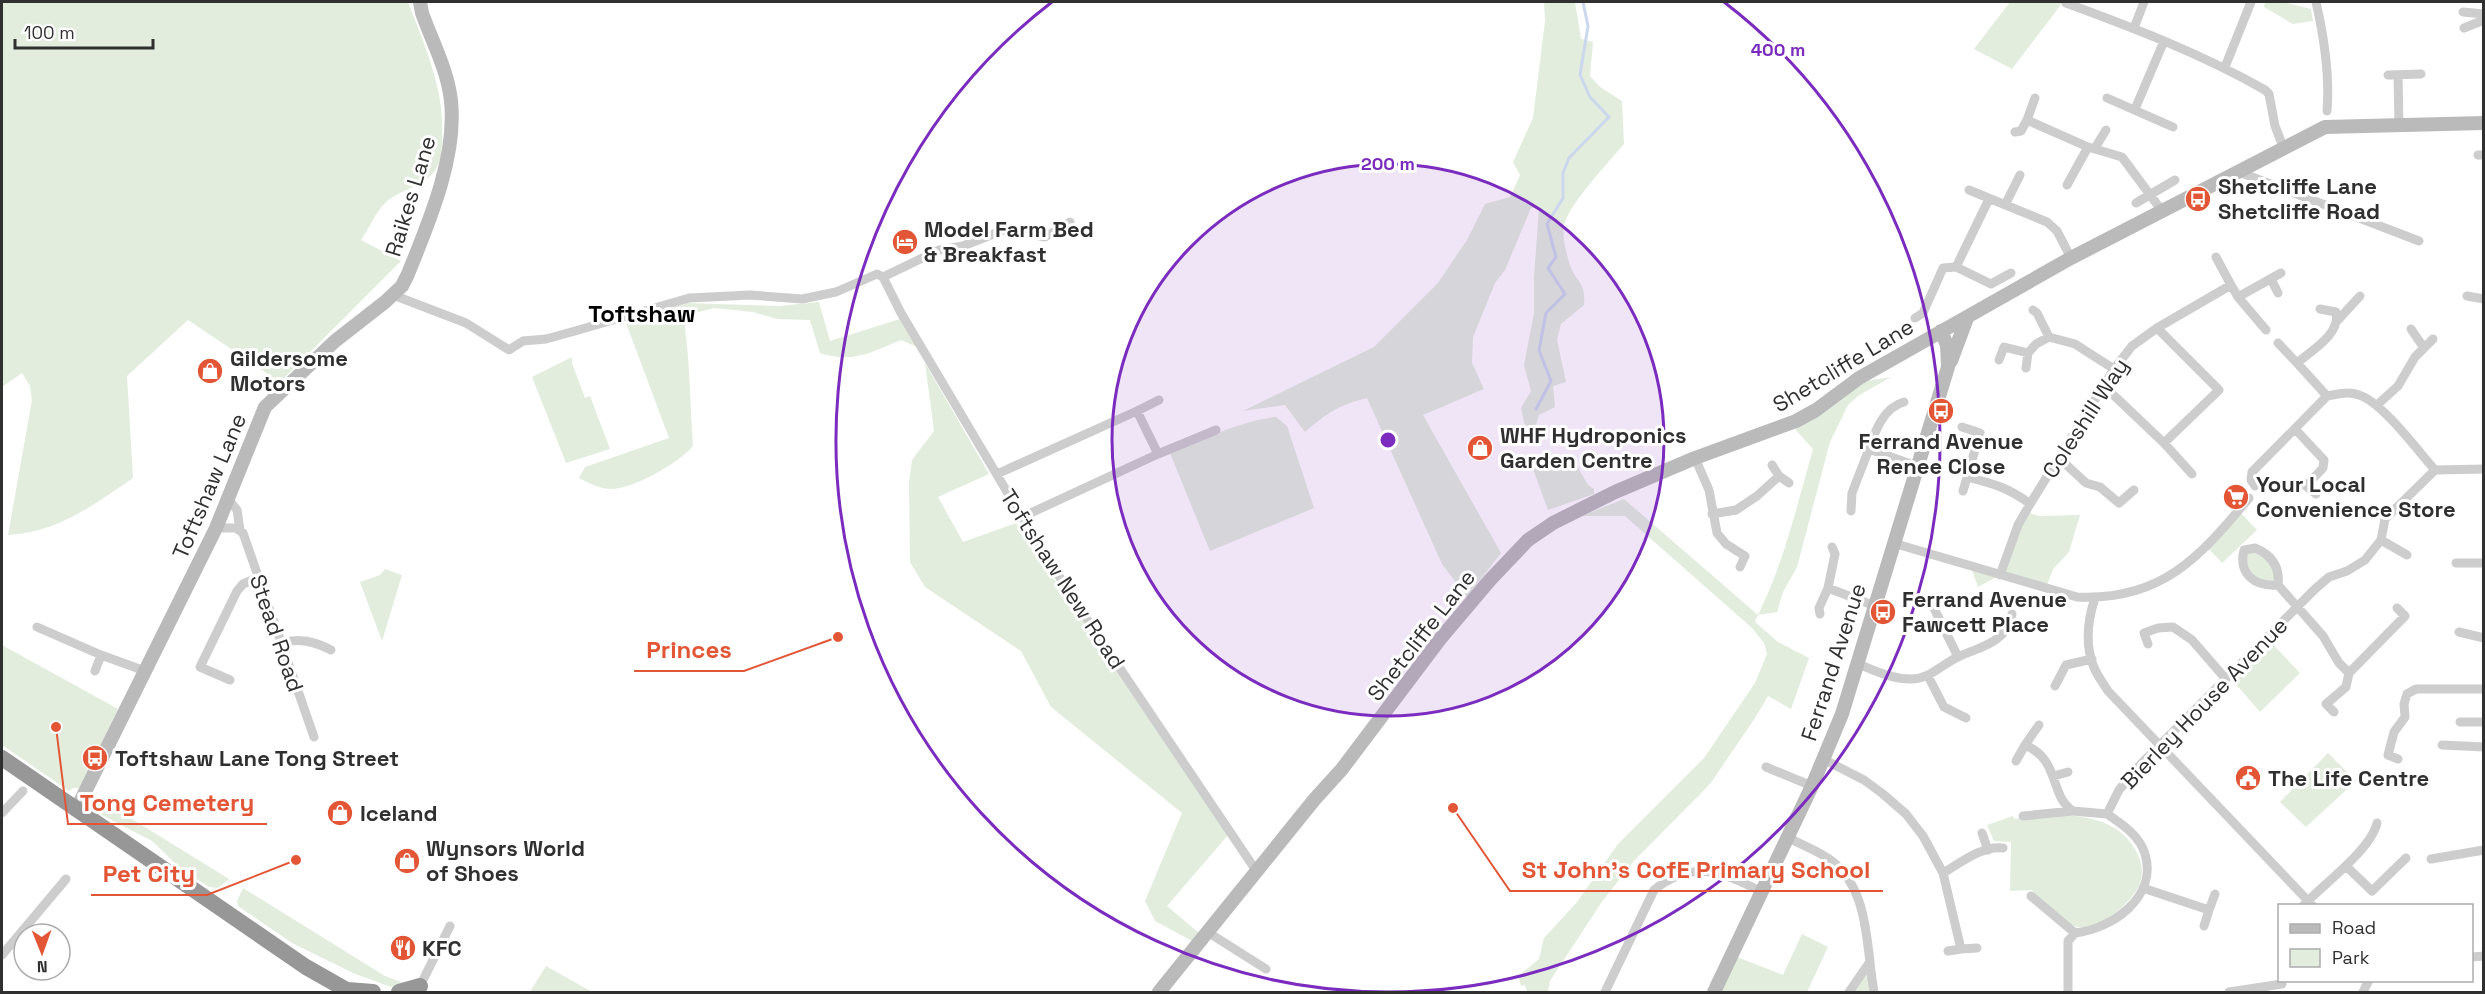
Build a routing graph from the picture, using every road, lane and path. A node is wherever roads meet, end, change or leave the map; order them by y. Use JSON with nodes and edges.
{"nodes":[{"id":1,"x":420,"y":2,"type":"edge"},
{"id":2,"x":2144,"y":2,"type":"edge"},
{"id":3,"x":2251,"y":2,"type":"edge"},
{"id":4,"x":2316,"y":2,"type":"edge"},
{"id":5,"x":2066,"y":3,"type":"dead end"},
{"id":6,"x":2463,"y":12,"type":"dead end"},
{"id":7,"x":2484,"y":14,"type":"edge"},
{"id":8,"x":2484,"y":20,"type":"edge"},
{"id":9,"x":2134,"y":28,"type":"junction"},
{"id":10,"x":2464,"y":28,"type":"dead end"},
{"id":11,"x":2164,"y":41,"type":"junction"},
{"id":12,"x":2225,"y":67,"type":"junction"},
{"id":13,"x":2421,"y":74,"type":"dead end"},
{"id":14,"x":2035,"y":98,"type":"dead end"},
{"id":15,"x":2107,"y":98,"type":"dead end"},
{"id":16,"x":2135,"y":109,"type":"junction"},
{"id":17,"x":2327,"y":111,"type":"dead end"},
{"id":18,"x":2027,"y":120,"type":"junction"},
{"id":19,"x":2484,"y":123,"type":"edge"},
{"id":20,"x":2399,"y":126,"type":"junction"},
{"id":21,"x":2174,"y":127,"type":"dead end"},
{"id":22,"x":2106,"y":130,"type":"dead end"},
{"id":23,"x":2015,"y":132,"type":"dead end"},
{"id":24,"x":2092,"y":148,"type":"junction"},
{"id":25,"x":2284,"y":149,"type":"junction"},
{"id":26,"x":2239,"y":172,"type":"junction"},
{"id":27,"x":2020,"y":174,"type":"dead end"},
{"id":28,"x":2175,"y":180,"type":"dead end"},
{"id":29,"x":2067,"y":185,"type":"dead end"},
{"id":30,"x":1969,"y":190,"type":"dead end"},
{"id":31,"x":2151,"y":194,"type":"junction"},
{"id":32,"x":1989,"y":199,"type":"junction"},
{"id":33,"x":2136,"y":203,"type":"dead end"},
{"id":34,"x":2006,"y":205,"type":"junction"},
{"id":35,"x":2162,"y":211,"type":"junction"},
{"id":36,"x":1070,"y":222,"type":"dead end"},
{"id":37,"x":2419,"y":241,"type":"dead end"},
{"id":38,"x":2216,"y":257,"type":"dead end"},
{"id":39,"x":2071,"y":258,"type":"junction"},
{"id":40,"x":1956,"y":267,"type":"junction"},
{"id":41,"x":2011,"y":273,"type":"dead end"},
{"id":42,"x":2281,"y":273,"type":"dead end"},
{"id":43,"x":884,"y":277,"type":"junction"},
{"id":44,"x":2271,"y":279,"type":"junction"},
{"id":45,"x":2231,"y":285,"type":"junction"},
{"id":46,"x":2278,"y":293,"type":"dead end"},
{"id":47,"x":393,"y":295,"type":"junction"},
{"id":48,"x":2360,"y":296,"type":"dead end"},
{"id":49,"x":2467,"y":296,"type":"dead end"},
{"id":50,"x":2238,"y":297,"type":"junction"},
{"id":51,"x":2484,"y":299,"type":"edge"},
{"id":52,"x":2320,"y":309,"type":"dead end"},
{"id":53,"x":2036,"y":310,"type":"dead end"},
{"id":54,"x":1915,"y":318,"type":"dead end"},
{"id":55,"x":1967,"y":318,"type":"junction"},
{"id":56,"x":2338,"y":320,"type":"junction"},
{"id":57,"x":2157,"y":328,"type":"junction"},
{"id":58,"x":2411,"y":329,"type":"dead end"},
{"id":59,"x":2266,"y":330,"type":"dead end"},
{"id":60,"x":1941,"y":331,"type":"junction"},
{"id":61,"x":2049,"y":337,"type":"junction"},
{"id":62,"x":2433,"y":339,"type":"dead end"},
{"id":63,"x":2278,"y":343,"type":"dead end"},
{"id":64,"x":2424,"y":348,"type":"junction"},
{"id":65,"x":2028,"y":353,"type":"junction"},
{"id":66,"x":1999,"y":360,"type":"dead end"},
{"id":67,"x":2297,"y":363,"type":"junction"},
{"id":68,"x":1948,"y":367,"type":"junction"},
{"id":69,"x":2025,"y":368,"type":"dead end"},
{"id":70,"x":2114,"y":369,"type":"junction"},
{"id":71,"x":2104,"y":387,"type":"junction"},
{"id":72,"x":2327,"y":396,"type":"junction"},
{"id":73,"x":1159,"y":400,"type":"dead end"},
{"id":74,"x":1897,"y":401,"type":"dead end"},
{"id":75,"x":2377,"y":405,"type":"junction"},
{"id":76,"x":1137,"y":411,"type":"junction"},
{"id":77,"x":1962,"y":427,"type":"dead end"},
{"id":78,"x":2295,"y":429,"type":"junction"},
{"id":79,"x":1216,"y":430,"type":"dead end"},
{"id":80,"x":2164,"y":443,"type":"junction"},
{"id":81,"x":1869,"y":449,"type":"junction"},
{"id":82,"x":1158,"y":454,"type":"junction"},
{"id":83,"x":1695,"y":458,"type":"junction"},
{"id":84,"x":2060,"y":459,"type":"junction"},
{"id":85,"x":1772,"y":465,"type":"dead end"},
{"id":86,"x":1916,"y":466,"type":"junction"},
{"id":87,"x":2484,"y":469,"type":"edge"},
{"id":88,"x":2435,"y":470,"type":"junction"},
{"id":89,"x":996,"y":474,"type":"junction"},
{"id":90,"x":2192,"y":474,"type":"dead end"},
{"id":91,"x":1779,"y":476,"type":"junction"},
{"id":92,"x":1967,"y":477,"type":"junction"},
{"id":93,"x":1789,"y":483,"type":"dead end"},
{"id":94,"x":2255,"y":486,"type":"dead end"},
{"id":95,"x":2134,"y":490,"type":"dead end"},
{"id":96,"x":1963,"y":491,"type":"dead end"},
{"id":97,"x":2316,"y":494,"type":"dead end"},
{"id":98,"x":2249,"y":498,"type":"dead end"},
{"id":99,"x":229,"y":500,"type":"junction"},
{"id":100,"x":2030,"y":504,"type":"junction"},
{"id":101,"x":1851,"y":511,"type":"dead end"},
{"id":102,"x":1712,"y":514,"type":"junction"},
{"id":103,"x":1022,"y":517,"type":"junction"},
{"id":104,"x":216,"y":528,"type":"junction"},
{"id":105,"x":240,"y":530,"type":"junction"},
{"id":106,"x":2381,"y":540,"type":"junction"},
{"id":107,"x":1893,"y":543,"type":"junction"},
{"id":108,"x":1837,"y":550,"type":"dead end"},
{"id":109,"x":2407,"y":555,"type":"dead end"},
{"id":110,"x":2456,"y":563,"type":"dead end"},
{"id":111,"x":2484,"y":563,"type":"edge"},
{"id":112,"x":1740,"y":567,"type":"dead end"},
{"id":113,"x":2000,"y":575,"type":"junction"},
{"id":114,"x":257,"y":578,"type":"junction"},
{"id":115,"x":2278,"y":585,"type":"junction"},
{"id":116,"x":1828,"y":588,"type":"junction"},
{"id":117,"x":1929,"y":598,"type":"dead end"},
{"id":118,"x":2095,"y":598,"type":"junction"},
{"id":119,"x":1875,"y":606,"type":"junction"},
{"id":120,"x":2297,"y":607,"type":"junction"},
{"id":121,"x":2397,"y":608,"type":"dead end"},
{"id":122,"x":1818,"y":611,"type":"dead end"},
{"id":123,"x":2012,"y":614,"type":"dead end"},
{"id":124,"x":37,"y":627,"type":"dead end"},
{"id":125,"x":2459,"y":632,"type":"dead end"},
{"id":126,"x":2484,"y":638,"type":"edge"},
{"id":127,"x":280,"y":643,"type":"junction"},
{"id":128,"x":2148,"y":644,"type":"dead end"},
{"id":129,"x":331,"y":650,"type":"dead end"},
{"id":130,"x":101,"y":655,"type":"junction"},
{"id":131,"x":2061,"y":655,"type":"dead end"},
{"id":132,"x":1958,"y":657,"type":"junction"},
{"id":133,"x":2092,"y":659,"type":"junction"},
{"id":134,"x":1858,"y":664,"type":"junction"},
{"id":135,"x":2066,"y":665,"type":"junction"},
{"id":136,"x":95,"y":671,"type":"dead end"},
{"id":137,"x":145,"y":671,"type":"junction"},
{"id":138,"x":2349,"y":673,"type":"junction"},
{"id":139,"x":1928,"y":676,"type":"junction"},
{"id":140,"x":2225,"y":678,"type":"junction"},
{"id":141,"x":230,"y":680,"type":"dead end"},
{"id":142,"x":2055,"y":686,"type":"dead end"},
{"id":143,"x":2484,"y":689,"type":"edge"},
{"id":144,"x":2326,"y":704,"type":"junction"},
{"id":145,"x":2315,"y":705,"type":"dead end"},
{"id":146,"x":2334,"y":712,"type":"dead end"},
{"id":147,"x":1966,"y":718,"type":"dead end"},
{"id":148,"x":2460,"y":722,"type":"dead end"},
{"id":149,"x":2484,"y":722,"type":"edge"},
{"id":150,"x":2039,"y":725,"type":"dead end"},
{"id":151,"x":314,"y":736,"type":"dead end"},
{"id":152,"x":2159,"y":744,"type":"junction"},
{"id":153,"x":2025,"y":745,"type":"junction"},
{"id":154,"x":2484,"y":747,"type":"edge"},
{"id":155,"x":2447,"y":748,"type":"dead end"},
{"id":156,"x":2377,"y":751,"type":"dead end"},
{"id":157,"x":2388,"y":755,"type":"junction"},
{"id":158,"x":2,"y":758,"type":"edge"},
{"id":159,"x":1823,"y":759,"type":"junction"},
{"id":160,"x":2398,"y":759,"type":"dead end"},
{"id":161,"x":2016,"y":761,"type":"dead end"},
{"id":162,"x":1766,"y":766,"type":"dead end"},
{"id":163,"x":2068,"y":772,"type":"dead end"},
{"id":164,"x":2054,"y":776,"type":"junction"},
{"id":165,"x":1812,"y":786,"type":"junction"},
{"id":166,"x":23,"y":791,"type":"dead end"},
{"id":167,"x":76,"y":810,"type":"junction"},
{"id":168,"x":2073,"y":811,"type":"junction"},
{"id":169,"x":2,"y":813,"type":"edge"},
{"id":170,"x":2107,"y":814,"type":"junction"},
{"id":171,"x":2023,"y":816,"type":"dead end"},
{"id":172,"x":2378,"y":823,"type":"dead end"},
{"id":173,"x":1982,"y":833,"type":"dead end"},
{"id":174,"x":1787,"y":837,"type":"junction"},
{"id":175,"x":2003,"y":848,"type":"dead end"},
{"id":176,"x":1988,"y":850,"type":"junction"},
{"id":177,"x":2484,"y":850,"type":"edge"},
{"id":178,"x":2406,"y":858,"type":"dead end"},
{"id":179,"x":2431,"y":859,"type":"dead end"},
{"id":180,"x":2346,"y":866,"type":"junction"},
{"id":181,"x":1257,"y":872,"type":"junction"},
{"id":182,"x":1943,"y":873,"type":"junction"},
{"id":183,"x":66,"y":879,"type":"dead end"},
{"id":184,"x":2143,"y":888,"type":"junction"},
{"id":185,"x":1762,"y":892,"type":"junction"},
{"id":186,"x":2215,"y":894,"type":"dead end"},
{"id":187,"x":2031,"y":896,"type":"dead end"},
{"id":188,"x":2308,"y":904,"type":"edge"},
{"id":189,"x":2209,"y":910,"type":"junction"},
{"id":190,"x":450,"y":926,"type":"dead end"},
{"id":191,"x":2204,"y":926,"type":"dead end"},
{"id":192,"x":1209,"y":933,"type":"junction"},
{"id":193,"x":2075,"y":933,"type":"junction"},
{"id":194,"x":1977,"y":948,"type":"dead end"},
{"id":195,"x":1961,"y":949,"type":"junction"},
{"id":196,"x":1948,"y":951,"type":"dead end"},
{"id":197,"x":2,"y":955,"type":"edge"},
{"id":198,"x":1869,"y":963,"type":"junction"},
{"id":199,"x":1253,"y":975,"type":"dead end"},
{"id":200,"x":2283,"y":986,"type":"edge"},
{"id":201,"x":418,"y":989,"type":"edge"},
{"id":202,"x":348,"y":991,"type":"edge"},
{"id":203,"x":373,"y":993,"type":"edge"},
{"id":204,"x":399,"y":993,"type":"edge"},
{"id":205,"x":1159,"y":993,"type":"edge"},
{"id":206,"x":1605,"y":993,"type":"edge"},
{"id":207,"x":1714,"y":993,"type":"edge"},
{"id":208,"x":1849,"y":993,"type":"edge"},
{"id":209,"x":1874,"y":993,"type":"edge"},
{"id":210,"x":2068,"y":993,"type":"edge"},
{"id":211,"x":2229,"y":993,"type":"edge"}],
"edges":[{"from":1,"to":47,"type":"street","name":"Raikes Lane"},
{"from":2,"to":9,"type":"street"},
{"from":3,"to":12,"type":"street"},
{"from":4,"to":17,"type":"street"},
{"from":5,"to":9,"type":"street"},
{"from":6,"to":7,"type":"street"},
{"from":8,"to":10,"type":"street"},
{"from":9,"to":11,"type":"street"},
{"from":11,"to":12,"type":"street"},
{"from":11,"to":16,"type":"street"},
{"from":12,"to":25,"type":"street"},
{"from":13,"to":20,"type":"street"},
{"from":14,"to":18,"type":"street"},
{"from":15,"to":16,"type":"street"},
{"from":16,"to":21,"type":"street"},
{"from":18,"to":23,"type":"street"},
{"from":18,"to":24,"type":"street"},
{"from":19,"to":20,"type":"street","name":"Shetcliffe Lane"},
{"from":20,"to":25,"type":"street","name":"Shetcliffe Lane"},
{"from":22,"to":24,"type":"street"},
{"from":24,"to":29,"type":"street"},
{"from":24,"to":31,"type":"street"},
{"from":25,"to":26,"type":"street","name":"Shetcliffe Lane"},
{"from":26,"to":35,"type":"street","name":"Shetcliffe Lane"},
{"from":26,"to":37,"type":"street"},
{"from":27,"to":34,"type":"street"},
{"from":28,"to":31,"type":"street"},
{"from":30,"to":32,"type":"street"},
{"from":31,"to":33,"type":"street"},
{"from":31,"to":35,"type":"street"},
{"from":32,"to":34,"type":"street"},
{"from":32,"to":40,"type":"street"},
{"from":34,"to":39,"type":"street"},
{"from":35,"to":39,"type":"street","name":"Shetcliffe Lane"},
{"from":36,"to":43,"type":"street"},
{"from":38,"to":45,"type":"street"},
{"from":39,"to":55,"type":"street","name":"Shetcliffe Lane"},
{"from":40,"to":41,"type":"street"},
{"from":40,"to":54,"type":"street"},
{"from":42,"to":44,"type":"street"},
{"from":43,"to":47,"type":"street"},
{"from":43,"to":89,"type":"street","name":"Toftshaw New Road"},
{"from":44,"to":46,"type":"street"},
{"from":44,"to":50,"type":"street"},
{"from":45,"to":50,"type":"street"},
{"from":45,"to":57,"type":"street","name":"Coleshill Way"},
{"from":47,"to":99,"type":"street","name":"Toftshaw Lane"},
{"from":48,"to":56,"type":"street"},
{"from":49,"to":51,"type":"street"},
{"from":50,"to":59,"type":"street"},
{"from":52,"to":56,"type":"street"},
{"from":53,"to":61,"type":"street"},
{"from":55,"to":60,"type":"street","name":"Shetcliffe Lane"},
{"from":55,"to":68,"type":"street"},
{"from":56,"to":67,"type":"street"},
{"from":57,"to":70,"type":"street","name":"Coleshill Way"},
{"from":57,"to":80,"type":"street"},
{"from":58,"to":64,"type":"street"},
{"from":60,"to":68,"type":"street","name":"Ferrand Avenue"},
{"from":60,"to":83,"type":"street","name":"Shetcliffe Lane"},
{"from":61,"to":65,"type":"street"},
{"from":61,"to":70,"type":"street"},
{"from":62,"to":64,"type":"street"},
{"from":63,"to":67,"type":"street"},
{"from":64,"to":75,"type":"street"},
{"from":65,"to":66,"type":"street"},
{"from":65,"to":69,"type":"street"},
{"from":67,"to":72,"type":"street"},
{"from":68,"to":86,"type":"street","name":"Ferrand Avenue"},
{"from":70,"to":71,"type":"street","name":"Coleshill Way"},
{"from":71,"to":80,"type":"street"},
{"from":71,"to":84,"type":"street","name":"Coleshill Way"},
{"from":72,"to":75,"type":"street"},
{"from":72,"to":78,"type":"street"},
{"from":73,"to":76,"type":"street"},
{"from":74,"to":81,"type":"street"},
{"from":75,"to":88,"type":"street"},
{"from":76,"to":82,"type":"street"},
{"from":76,"to":89,"type":"street"},
{"from":77,"to":92,"type":"street"},
{"from":78,"to":94,"type":"street"},
{"from":78,"to":97,"type":"street"},
{"from":79,"to":82,"type":"street"},
{"from":80,"to":90,"type":"street"},
{"from":81,"to":86,"type":"street"},
{"from":81,"to":101,"type":"street"},
{"from":82,"to":103,"type":"street"},
{"from":83,"to":102,"type":"street"},
{"from":83,"to":181,"type":"street","name":"Shetcliffe Lane"},
{"from":84,"to":95,"type":"street"},
{"from":84,"to":100,"type":"street","name":"Coleshill Way"},
{"from":85,"to":91,"type":"street"},
{"from":86,"to":107,"type":"street","name":"Ferrand Avenue"},
{"from":87,"to":88,"type":"street"},
{"from":88,"to":106,"type":"street","name":"Bierley House Avenue"},
{"from":89,"to":103,"type":"street","name":"Toftshaw New Road"},
{"from":91,"to":93,"type":"street"},
{"from":91,"to":102,"type":"street"},
{"from":92,"to":96,"type":"street"},
{"from":92,"to":100,"type":"street"},
{"from":98,"to":118,"type":"street"},
{"from":99,"to":104,"type":"street","name":"Toftshaw Lane"},
{"from":99,"to":105,"type":"street","name":"Stead Road"},
{"from":100,"to":113,"type":"street","name":"Coleshill Way"},
{"from":102,"to":112,"type":"street"},
{"from":103,"to":181,"type":"street","name":"Toftshaw New Road"},
{"from":104,"to":105,"type":"street"},
{"from":104,"to":137,"type":"street","name":"Toftshaw Lane"},
{"from":105,"to":114,"type":"street","name":"Stead Road"},
{"from":106,"to":109,"type":"street"},
{"from":106,"to":120,"type":"street","name":"Bierley House Avenue"},
{"from":107,"to":113,"type":"street"},
{"from":107,"to":119,"type":"street","name":"Ferrand Avenue"},
{"from":108,"to":116,"type":"street"},
{"from":110,"to":111,"type":"street"},
{"from":113,"to":118,"type":"street"},
{"from":114,"to":127,"type":"street","name":"Stead Road"},
{"from":114,"to":141,"type":"street"},
{"from":115,"to":115,"type":"street"},
{"from":115,"to":120,"type":"street"},
{"from":116,"to":119,"type":"street"},
{"from":116,"to":122,"type":"street"},
{"from":117,"to":132,"type":"street"},
{"from":118,"to":133,"type":"street"},
{"from":119,"to":134,"type":"street","name":"Ferrand Avenue"},
{"from":120,"to":138,"type":"street"},
{"from":120,"to":140,"type":"street","name":"Bierley House Avenue"},
{"from":121,"to":138,"type":"street"},
{"from":123,"to":132,"type":"street"},
{"from":124,"to":130,"type":"street"},
{"from":125,"to":126,"type":"street"},
{"from":127,"to":129,"type":"street"},
{"from":127,"to":151,"type":"street","name":"Stead Road"},
{"from":128,"to":140,"type":"street"},
{"from":130,"to":136,"type":"street"},
{"from":130,"to":137,"type":"street"},
{"from":131,"to":135,"type":"street"},
{"from":132,"to":139,"type":"street"},
{"from":133,"to":135,"type":"street"},
{"from":133,"to":152,"type":"street"},
{"from":134,"to":139,"type":"street"},
{"from":134,"to":159,"type":"street","name":"Ferrand Avenue"},
{"from":135,"to":142,"type":"street"},
{"from":137,"to":167,"type":"street","name":"Toftshaw Lane"},
{"from":138,"to":144,"type":"street"},
{"from":139,"to":147,"type":"street"},
{"from":140,"to":152,"type":"street","name":"Bierley House Avenue"},
{"from":143,"to":157,"type":"street"},
{"from":144,"to":145,"type":"street"},
{"from":144,"to":146,"type":"street"},
{"from":148,"to":149,"type":"street"},
{"from":150,"to":153,"type":"street"},
{"from":152,"to":170,"type":"street","name":"Bierley House Avenue"},
{"from":152,"to":188,"type":"street"},
{"from":153,"to":161,"type":"street"},
{"from":153,"to":164,"type":"street"},
{"from":154,"to":155,"type":"street"},
{"from":156,"to":157,"type":"street"},
{"from":157,"to":160,"type":"street"},
{"from":158,"to":167,"type":"highway"},
{"from":159,"to":165,"type":"street","name":"Ferrand Avenue"},
{"from":159,"to":182,"type":"street"},
{"from":162,"to":165,"type":"street"},
{"from":163,"to":164,"type":"street"},
{"from":164,"to":168,"type":"street"},
{"from":165,"to":174,"type":"street","name":"Ferrand Avenue"},
{"from":166,"to":169,"type":"street"},
{"from":167,"to":202,"type":"highway"},
{"from":168,"to":170,"type":"street"},
{"from":168,"to":171,"type":"street"},
{"from":170,"to":184,"type":"street","name":"Bierley House Avenue"},
{"from":172,"to":180,"type":"street"},
{"from":173,"to":176,"type":"street"},
{"from":174,"to":185,"type":"street","name":"Ferrand Avenue"},
{"from":174,"to":198,"type":"street"},
{"from":175,"to":176,"type":"street"},
{"from":176,"to":182,"type":"street"},
{"from":177,"to":179,"type":"street"},
{"from":178,"to":180,"type":"street"},
{"from":180,"to":188,"type":"street"},
{"from":181,"to":192,"type":"street","name":"Shetcliffe Lane"},
{"from":182,"to":195,"type":"street"},
{"from":183,"to":197,"type":"street"},
{"from":184,"to":189,"type":"street"},
{"from":184,"to":193,"type":"street"},
{"from":185,"to":206,"type":"street"},
{"from":185,"to":207,"type":"street","name":"Ferrand Avenue"},
{"from":186,"to":189,"type":"street"},
{"from":187,"to":193,"type":"street"},
{"from":189,"to":191,"type":"street"},
{"from":190,"to":201,"type":"street"},
{"from":192,"to":199,"type":"street"},
{"from":192,"to":205,"type":"street","name":"Shetcliffe Lane"},
{"from":193,"to":210,"type":"street"},
{"from":194,"to":195,"type":"street"},
{"from":195,"to":196,"type":"street"},
{"from":198,"to":208,"type":"street"},
{"from":198,"to":209,"type":"street"},
{"from":200,"to":211,"type":"street"},
{"from":201,"to":204,"type":"highway"},
{"from":202,"to":203,"type":"highway"}]}
